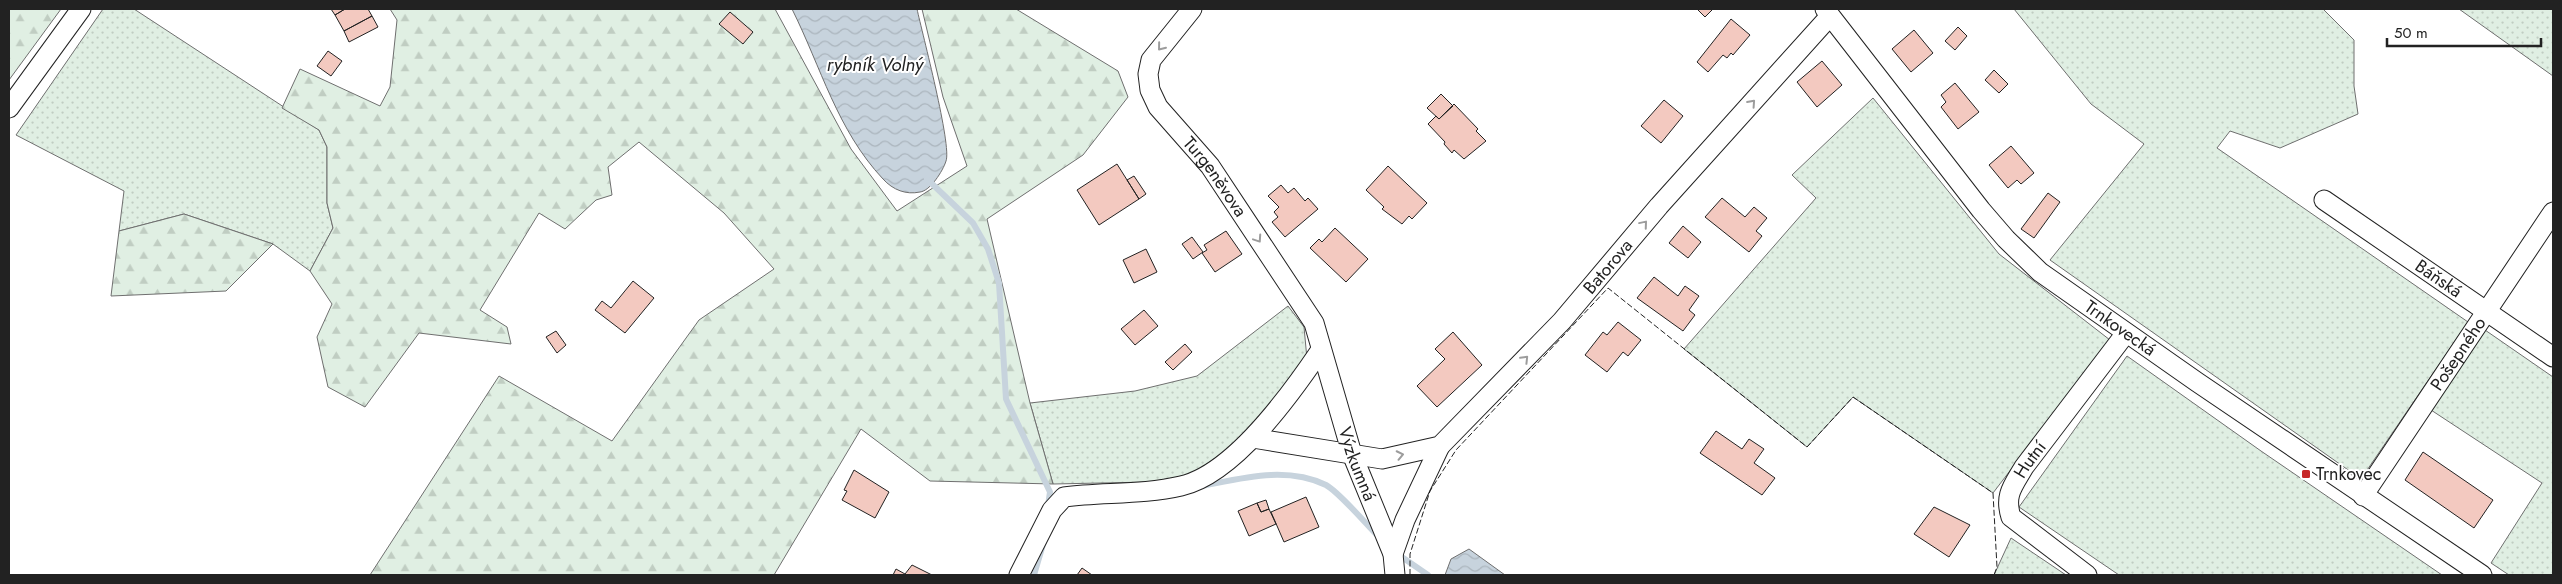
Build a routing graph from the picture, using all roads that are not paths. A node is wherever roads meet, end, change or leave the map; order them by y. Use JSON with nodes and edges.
{"nodes":[{"id":1,"x":81,"y":9,"type":"edge"},
{"id":2,"x":1192,"y":9,"type":"edge"},
{"id":3,"x":1827,"y":12,"type":"edge"},
{"id":4,"x":9,"y":108,"type":"edge"},
{"id":5,"x":2324,"y":200,"type":"dead end"},
{"id":6,"x":2553,"y":212,"type":"edge"},
{"id":7,"x":2486,"y":311,"type":"junction"},
{"id":8,"x":2126,"y":333,"type":"junction"},
{"id":9,"x":1320,"y":351,"type":"junction"},
{"id":10,"x":2553,"y":357,"type":"edge"},
{"id":11,"x":1253,"y":438,"type":"junction"},
{"id":12,"x":1440,"y":446,"type":"junction"},
{"id":13,"x":1352,"y":454,"type":"junction"},
{"id":14,"x":2364,"y":496,"type":"junction"},
{"id":15,"x":1393,"y":554,"type":"junction"},
{"id":16,"x":1019,"y":575,"type":"edge"},
{"id":17,"x":1395,"y":575,"type":"edge"},
{"id":18,"x":2087,"y":575,"type":"edge"},
{"id":19,"x":2482,"y":575,"type":"edge"}],
"edges":[{"from":1,"to":4,"type":"street"},
{"from":2,"to":9,"type":"street","name":"Turgeněvova","one_way":true},
{"from":3,"to":8,"type":"street","name":"Trnkovecká"},
{"from":12,"to":3,"type":"street","name":"Batorova","one_way":true},
{"from":5,"to":7,"type":"street","name":"Báňská"},
{"from":6,"to":7,"type":"street","name":"Pošepného"},
{"from":7,"to":10,"type":"street","name":"Báňská"},
{"from":7,"to":14,"type":"street","name":"Pošepného"},
{"from":8,"to":14,"type":"street","name":"Trnkovecká"},
{"from":8,"to":18,"type":"street","name":"Hutní"},
{"from":9,"to":11,"type":"street"},
{"from":9,"to":13,"type":"street","name":"Výzkumná"},
{"from":11,"to":13,"type":"street"},
{"from":11,"to":16,"type":"street"},
{"from":13,"to":12,"type":"street","one_way":true},
{"from":12,"to":15,"type":"street"},
{"from":13,"to":15,"type":"street","name":"Výzkumná"},
{"from":14,"to":19,"type":"street","name":"Trnkovecká"},
{"from":15,"to":17,"type":"street","name":"Výzkumná"}]}
